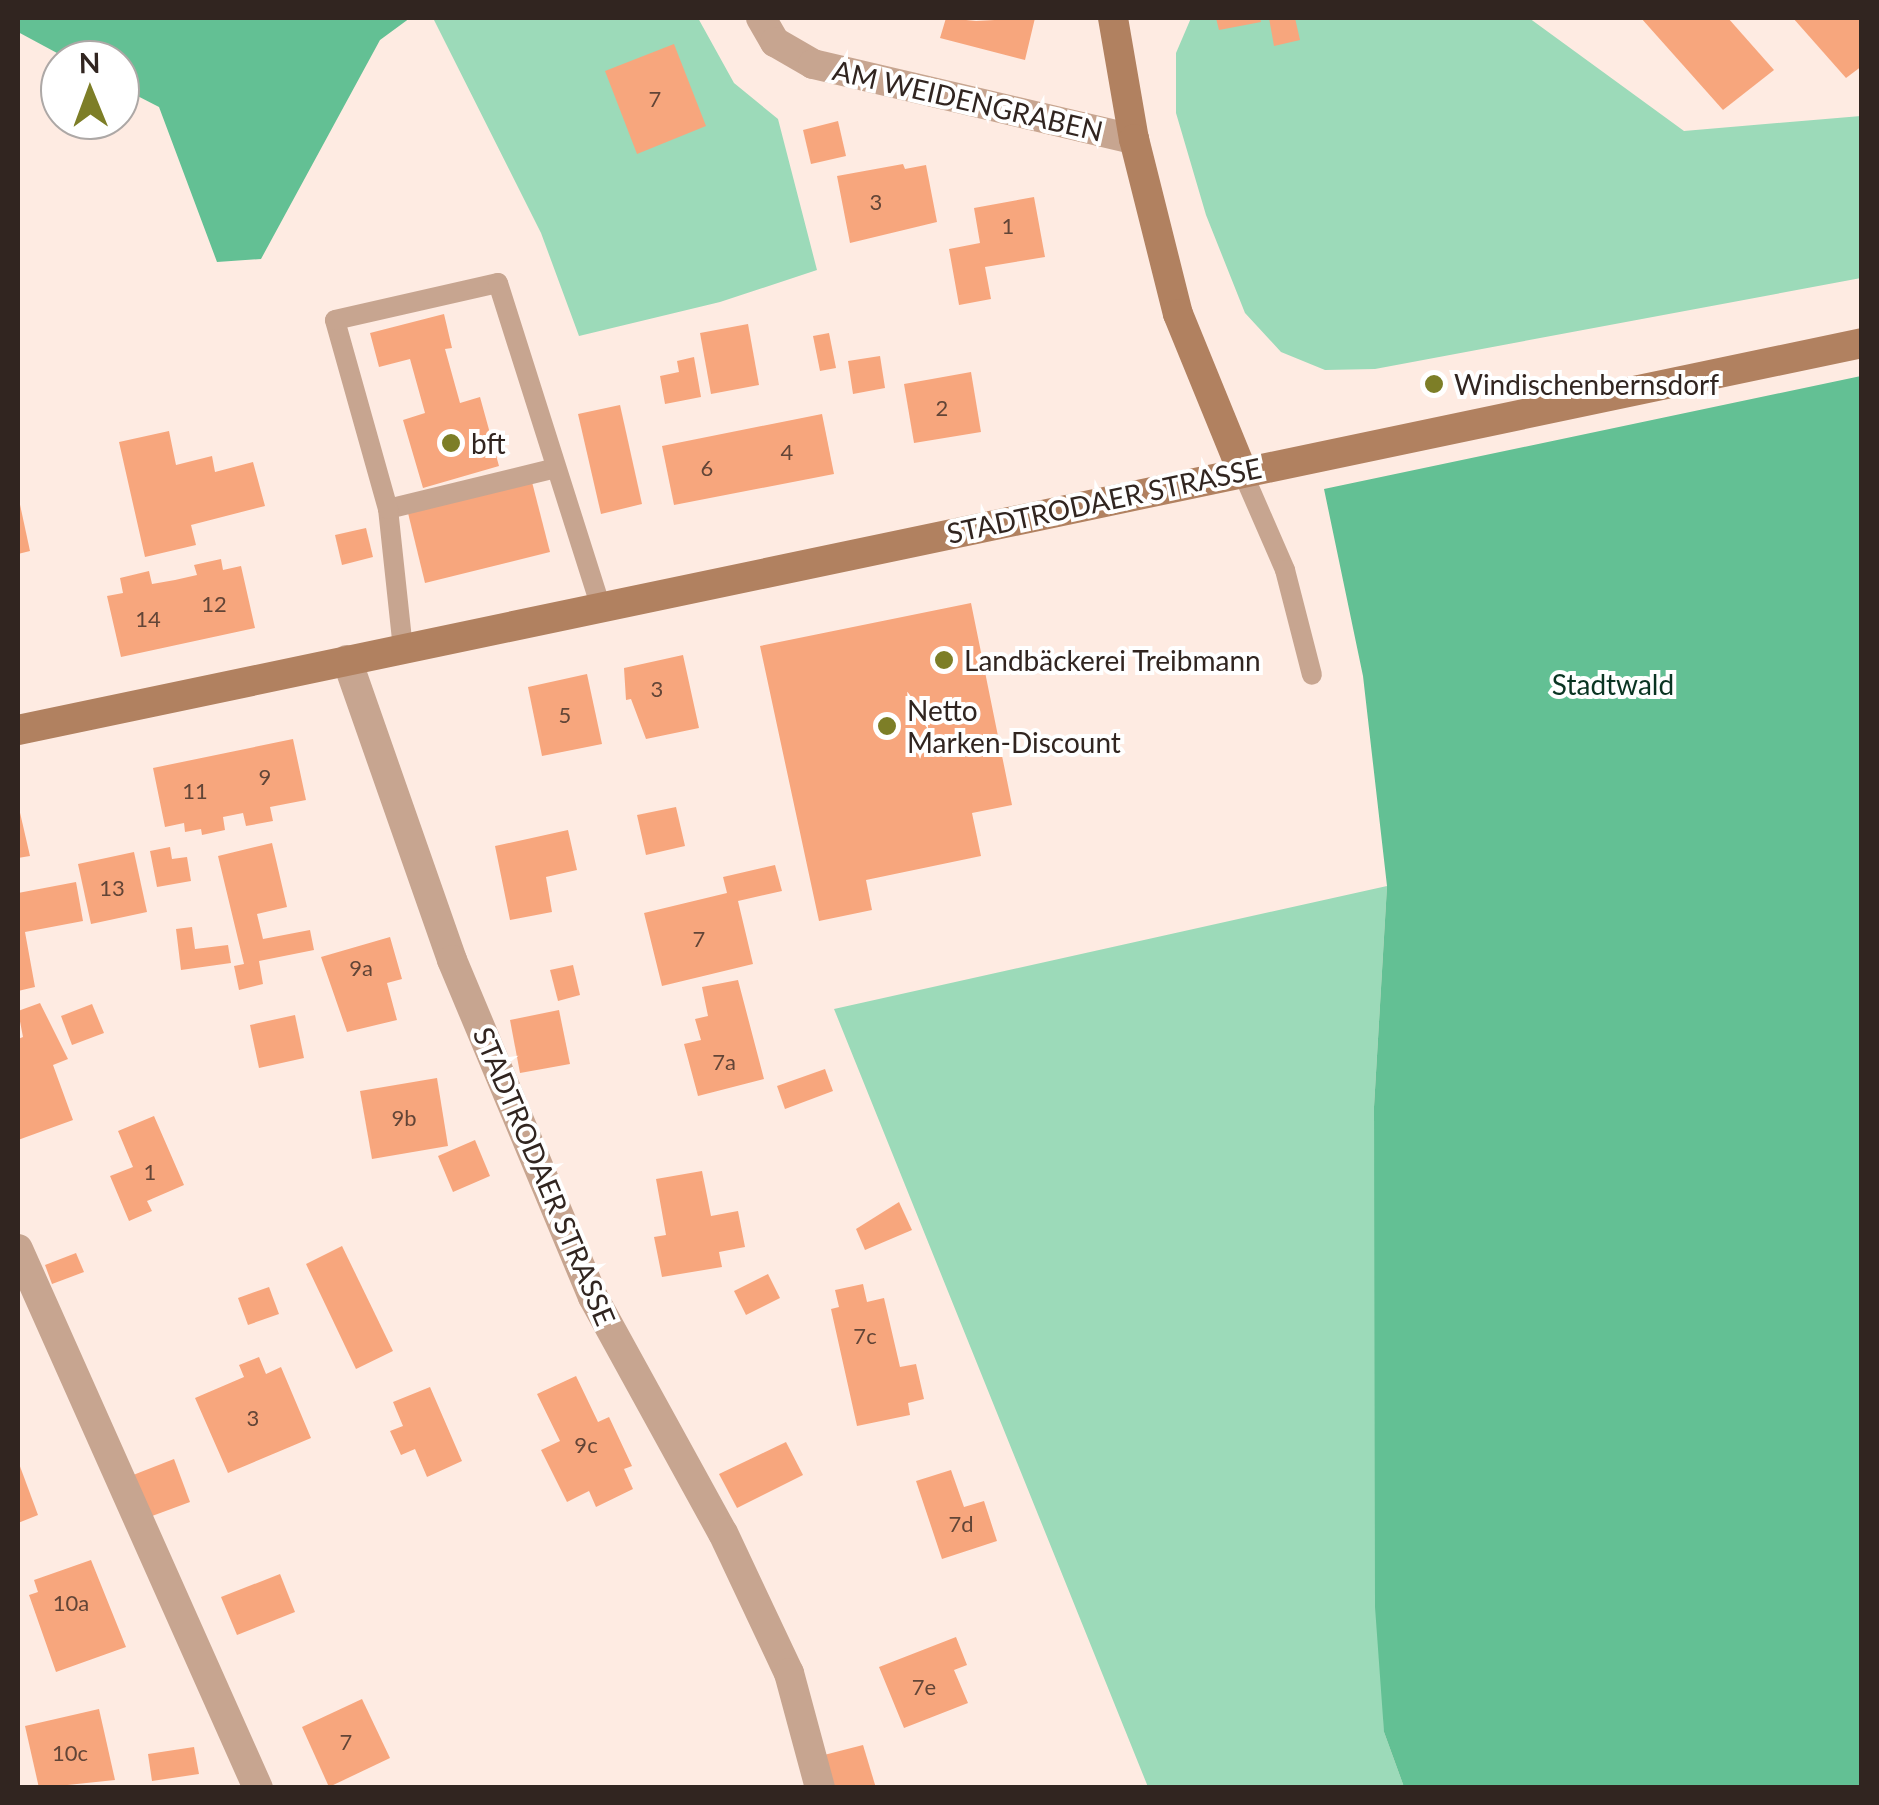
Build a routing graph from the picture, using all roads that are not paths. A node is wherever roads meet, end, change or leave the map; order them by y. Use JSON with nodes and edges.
{"nodes":[{"id":1,"x":761,"y":18,"type":"edge"},
{"id":2,"x":1113,"y":18,"type":"edge"},
{"id":3,"x":1134,"y":139,"type":"junction"},
{"id":4,"x":1862,"y":343,"type":"edge"},
{"id":5,"x":556,"y":468,"type":"junction"},
{"id":6,"x":1242,"y":471,"type":"junction"},
{"id":7,"x":388,"y":509,"type":"junction"},
{"id":8,"x":601,"y":607,"type":"junction"},
{"id":9,"x":403,"y":649,"type":"junction"},
{"id":10,"x":348,"y":660,"type":"junction"},
{"id":11,"x":1312,"y":675,"type":"dead end"},
{"id":12,"x":18,"y":730,"type":"edge"},
{"id":13,"x":18,"y":1248,"type":"edge"},
{"id":14,"x":258,"y":1788,"type":"edge"},
{"id":15,"x":820,"y":1788,"type":"edge"}],
"edges":[{"from":1,"to":3,"type":"street","name":"AM WEIDENGRABEN"},
{"from":2,"to":3,"type":"main road"},
{"from":3,"to":6,"type":"main road"},
{"from":4,"to":6,"type":"main road","name":"STADTRODAER STRASSE"},
{"from":5,"to":7,"type":"lane"},
{"from":5,"to":7,"type":"lane"},
{"from":5,"to":8,"type":"lane"},
{"from":6,"to":8,"type":"main road","name":"STADTRODAER STRASSE"},
{"from":6,"to":11,"type":"lane"},
{"from":7,"to":9,"type":"lane"},
{"from":8,"to":9,"type":"main road","name":"STADTRODAER STRASSE"},
{"from":9,"to":10,"type":"main road","name":"STADTRODAER STRASSE"},
{"from":10,"to":12,"type":"main road","name":"STADTRODAER STRASSE"},
{"from":10,"to":15,"type":"street","name":"STADTRODAER STRASSE"},
{"from":13,"to":14,"type":"street"}]}
